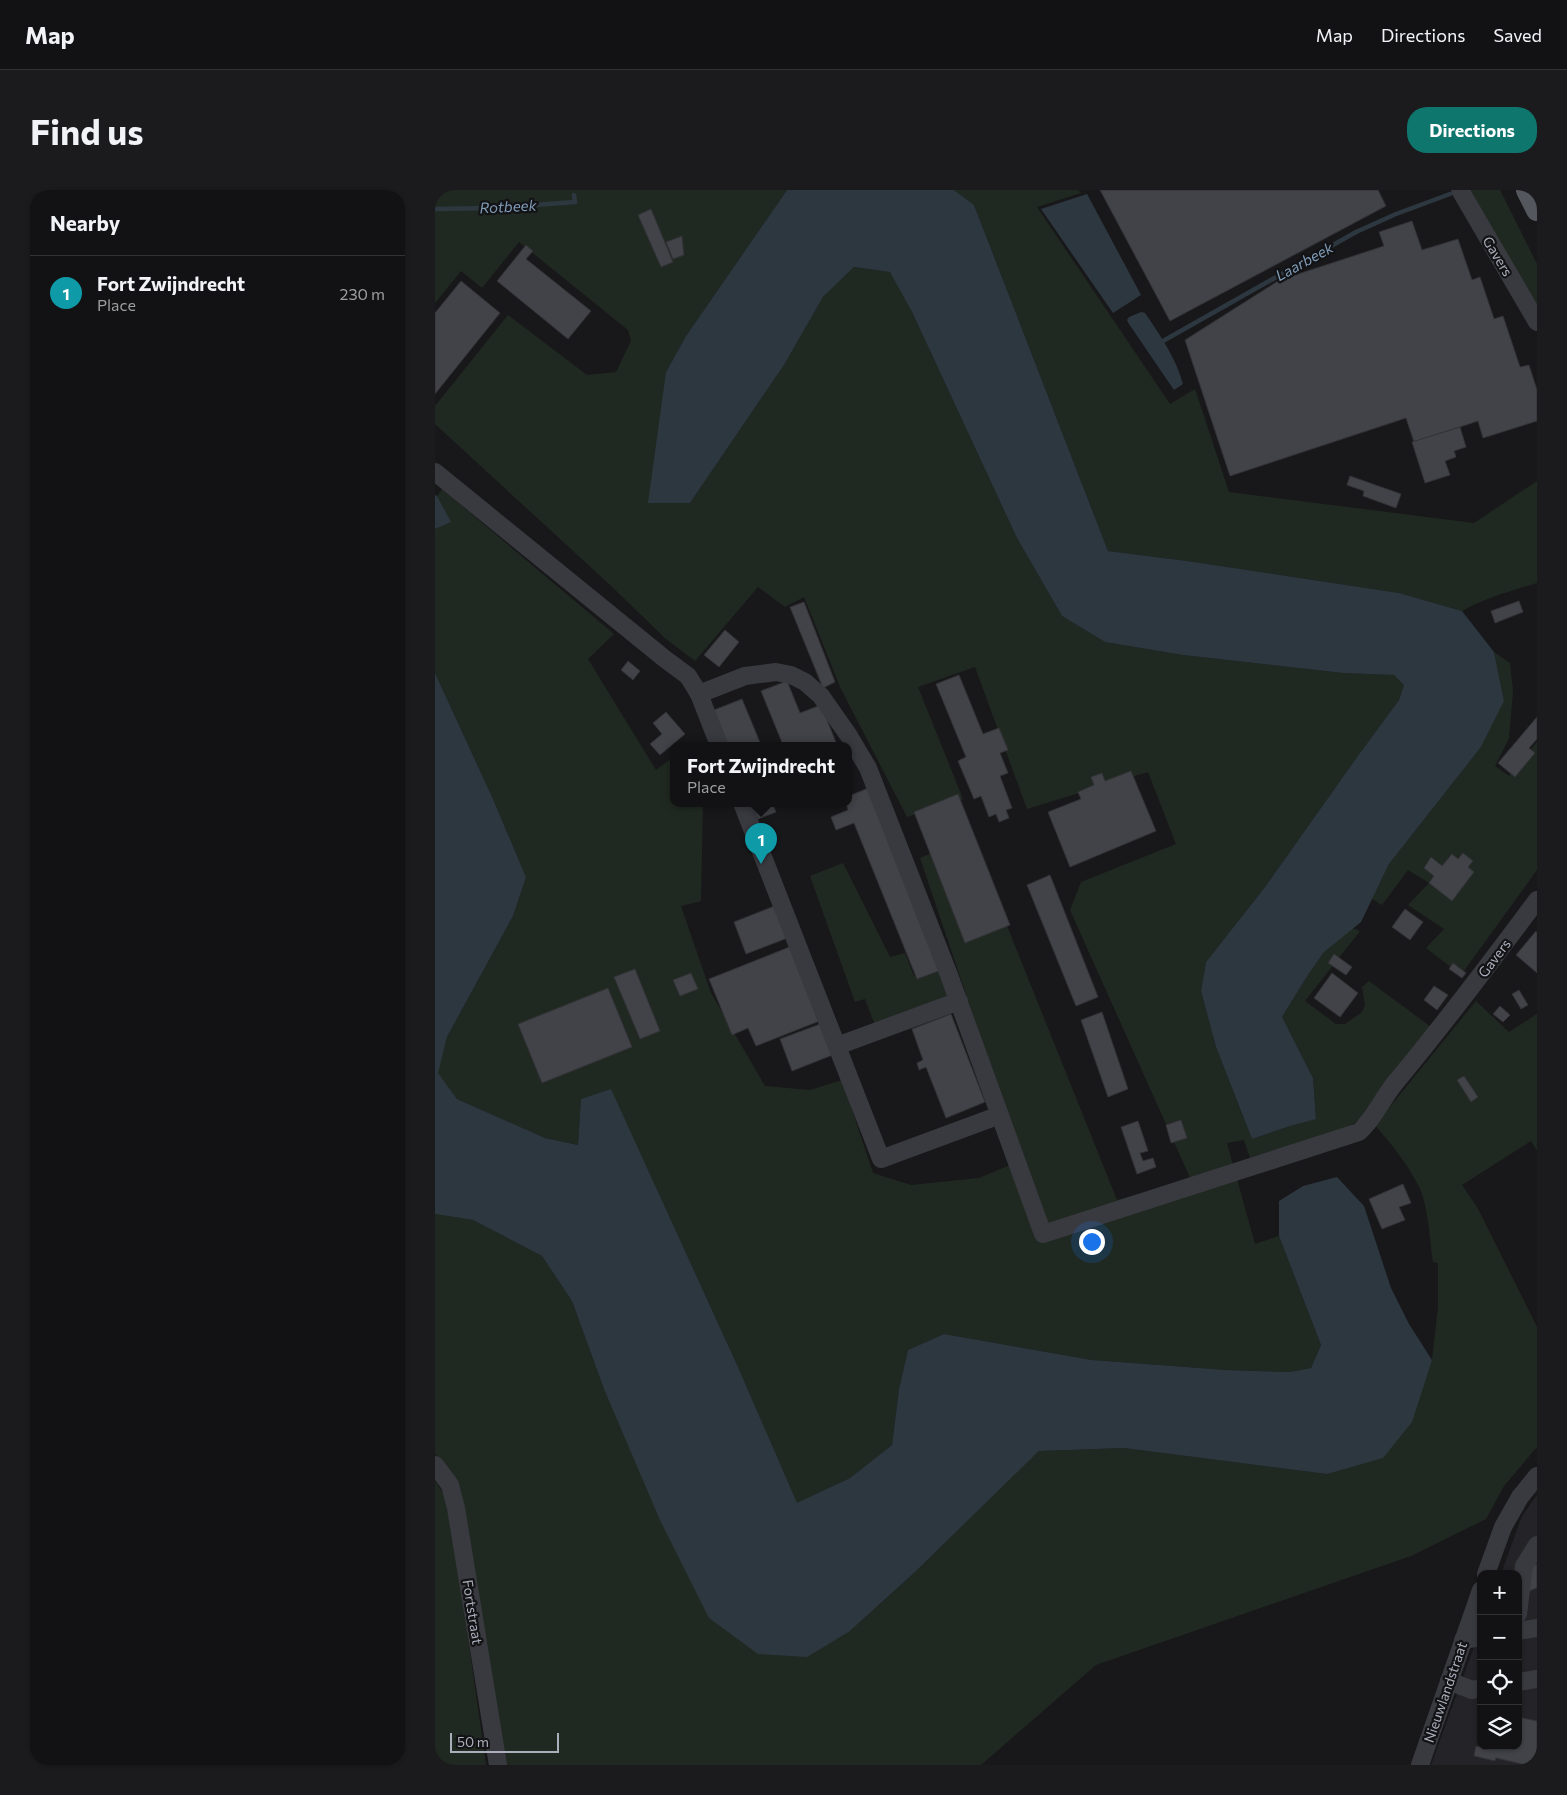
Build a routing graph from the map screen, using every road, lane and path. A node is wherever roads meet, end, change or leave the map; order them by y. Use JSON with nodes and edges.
{"nodes":[{"id":1,"x":1460,"y":190,"type":"edge"},
{"id":2,"x":1527,"y":190,"type":"edge"},
{"id":3,"x":1537,"y":210,"type":"edge"},
{"id":4,"x":1537,"y":322,"type":"edge"},
{"id":5,"x":435,"y":472,"type":"edge"},
{"id":6,"x":699,"y":694,"type":"junction"},
{"id":7,"x":718,"y":742,"type":"edge"},
{"id":8,"x":744,"y":807,"type":"edge"},
{"id":9,"x":1537,"y":900,"type":"edge"},
{"id":10,"x":959,"y":1001,"type":"junction"},
{"id":11,"x":837,"y":1046,"type":"junction"},
{"id":12,"x":1000,"y":1115,"type":"junction"},
{"id":13,"x":435,"y":1465,"type":"edge"},
{"id":14,"x":1537,"y":1476,"type":"edge"},
{"id":15,"x":1537,"y":1545,"type":"edge"},
{"id":16,"x":1487,"y":1570,"type":"edge"},
{"id":17,"x":1522,"y":1582,"type":"edge"},
{"id":18,"x":1477,"y":1601,"type":"edge"},
{"id":19,"x":1537,"y":1628,"type":"edge"},
{"id":20,"x":1522,"y":1630,"type":"edge"},
{"id":21,"x":1477,"y":1638,"type":"edge"},
{"id":22,"x":1463,"y":1640,"type":"junction"},
{"id":23,"x":1537,"y":1679,"type":"edge"},
{"id":24,"x":1449,"y":1681,"type":"junction"},
{"id":25,"x":1522,"y":1681,"type":"edge"},
{"id":26,"x":1477,"y":1689,"type":"edge"},
{"id":27,"x":498,"y":1765,"type":"edge"},
{"id":28,"x":1420,"y":1765,"type":"edge"}],
"edges":[{"from":1,"to":4,"type":"street","name":"Gavers"},
{"from":2,"to":3,"type":"main road"},
{"from":5,"to":6,"type":"street"},
{"from":6,"to":7,"type":"street"},
{"from":6,"to":10,"type":"street"},
{"from":8,"to":11,"type":"street"},
{"from":9,"to":12,"type":"street","name":"Gavers"},
{"from":10,"to":11,"type":"street"},
{"from":10,"to":12,"type":"street"},
{"from":11,"to":12,"type":"street"},
{"from":13,"to":27,"type":"street","name":"Fortstraat"},
{"from":14,"to":16,"type":"street"},
{"from":15,"to":17,"type":"street"},
{"from":18,"to":22,"type":"street","name":"Nieuwlandstraat"},
{"from":19,"to":20,"type":"street"},
{"from":21,"to":22,"type":"street"},
{"from":22,"to":24,"type":"street","name":"Nieuwlandstraat"},
{"from":23,"to":25,"type":"street"},
{"from":24,"to":26,"type":"street"},
{"from":24,"to":28,"type":"street","name":"Nieuwlandstraat"}]}
